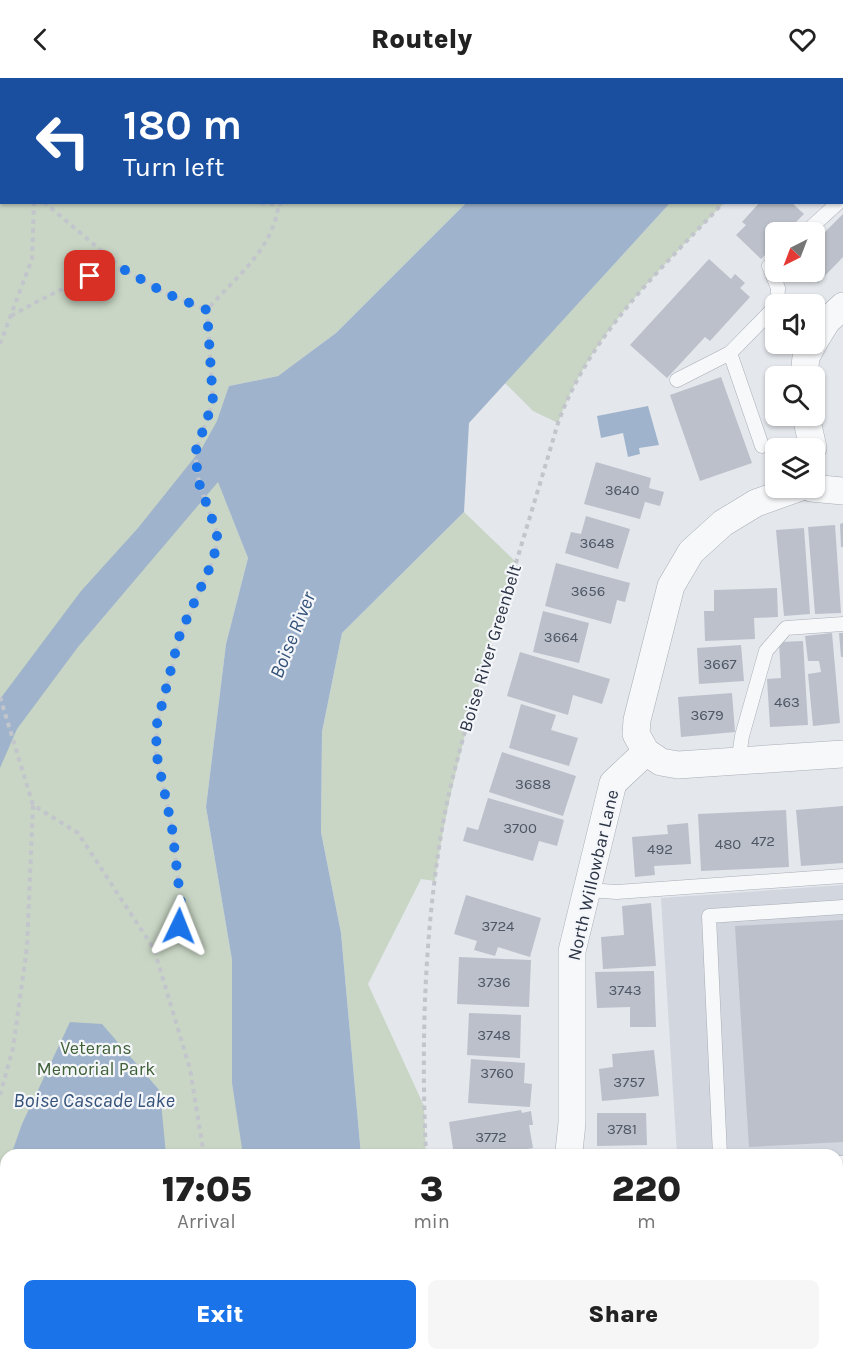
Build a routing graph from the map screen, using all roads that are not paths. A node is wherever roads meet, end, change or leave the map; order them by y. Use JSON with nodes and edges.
{"nodes":[{"id":1,"x":838,"y":204,"type":"edge"},
{"id":2,"x":817,"y":222,"type":"edge"},
{"id":3,"x":843,"y":306,"type":"edge"},
{"id":4,"x":765,"y":316,"type":"edge"},
{"id":5,"x":825,"y":324,"type":"edge"},
{"id":6,"x":730,"y":353,"type":"junction"},
{"id":7,"x":677,"y":380,"type":"dead end"},
{"id":8,"x":762,"y":446,"type":"dead end"},
{"id":9,"x":825,"y":489,"type":"edge"},
{"id":10,"x":843,"y":491,"type":"edge"},
{"id":11,"x":772,"y":498,"type":"edge"},
{"id":12,"x":843,"y":624,"type":"edge"},
{"id":13,"x":646,"y":752,"type":"junction"},
{"id":14,"x":843,"y":754,"type":"edge"},
{"id":15,"x":738,"y":763,"type":"junction"},
{"id":16,"x":843,"y":876,"type":"edge"},
{"id":17,"x":586,"y":890,"type":"junction"},
{"id":18,"x":843,"y":907,"type":"edge"},
{"id":19,"x":569,"y":1149,"type":"edge"},
{"id":20,"x":720,"y":1149,"type":"edge"}],
"edges":[{"from":1,"to":2,"type":"lane"},
{"from":3,"to":5,"type":"street"},
{"from":4,"to":6,"type":"lane"},
{"from":6,"to":7,"type":"lane"},
{"from":6,"to":8,"type":"lane"},
{"from":9,"to":10,"type":"street"},
{"from":11,"to":13,"type":"street"},
{"from":12,"to":15,"type":"lane"},
{"from":13,"to":15,"type":"street"},
{"from":13,"to":17,"type":"street","name":"North Willowbar Lane"},
{"from":14,"to":15,"type":"street"},
{"from":16,"to":17,"type":"lane"},
{"from":17,"to":19,"type":"street","name":"North Willowbar Lane"},
{"from":18,"to":20,"type":"lane"}]}
